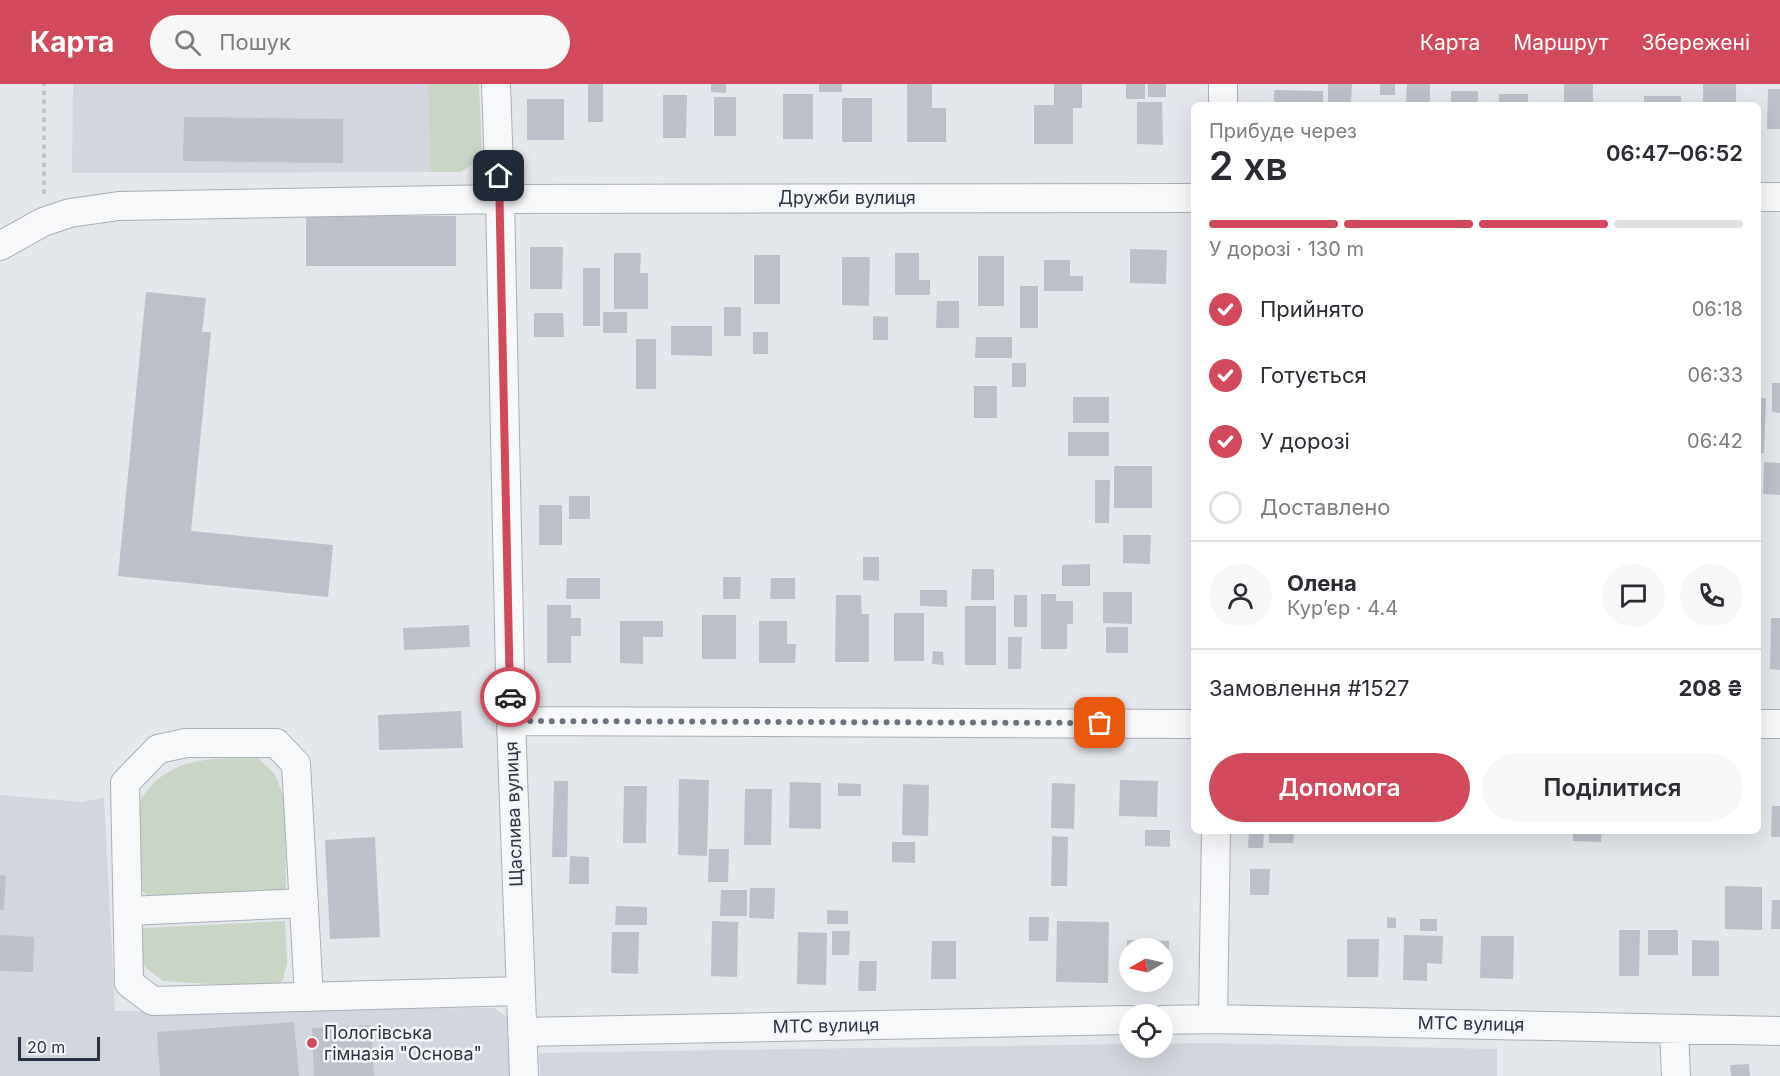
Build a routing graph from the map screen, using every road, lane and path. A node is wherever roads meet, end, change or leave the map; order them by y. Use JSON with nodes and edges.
{"nodes":[{"id":1,"x":44,"y":84,"type":"edge"},
{"id":2,"x":496,"y":84,"type":"edge"},
{"id":3,"x":1223,"y":84,"type":"edge"},
{"id":4,"x":1222,"y":102,"type":"edge"},
{"id":5,"x":1761,"y":197,"type":"edge"},
{"id":6,"x":1780,"y":197,"type":"edge"},
{"id":7,"x":1191,"y":198,"type":"edge"},
{"id":8,"x":500,"y":199,"type":"junction"},
{"id":9,"x":43,"y":222,"type":"junction"},
{"id":10,"x":0,"y":246,"type":"edge"},
{"id":11,"x":511,"y":721,"type":"junction"},
{"id":12,"x":1191,"y":723,"type":"edge"},
{"id":13,"x":1761,"y":724,"type":"edge"},
{"id":14,"x":1780,"y":724,"type":"edge"},
{"id":15,"x":1216,"y":834,"type":"edge"},
{"id":16,"x":304,"y":903,"type":"junction"},
{"id":17,"x":128,"y":911,"type":"junction"},
{"id":18,"x":520,"y":991,"type":"junction"},
{"id":19,"x":309,"y":997,"type":"junction"},
{"id":20,"x":1213,"y":1019,"type":"junction"},
{"id":21,"x":1119,"y":1020,"type":"edge"},
{"id":22,"x":1173,"y":1020,"type":"edge"},
{"id":23,"x":1674,"y":1029,"type":"junction"},
{"id":24,"x":1780,"y":1031,"type":"edge"},
{"id":25,"x":522,"y":1032,"type":"junction"},
{"id":26,"x":524,"y":1076,"type":"edge"},
{"id":27,"x":1676,"y":1076,"type":"edge"}],
"edges":[{"from":1,"to":9,"type":"path"},
{"from":2,"to":8,"type":"street","name":"Щаслива вулиця"},
{"from":3,"to":4,"type":"street"},
{"from":5,"to":6,"type":"street"},
{"from":7,"to":8,"type":"street","name":"Дружби вулиця"},
{"from":8,"to":9,"type":"street","name":"Дружби вулиця"},
{"from":8,"to":11,"type":"street","name":"Щаслива вулиця"},
{"from":9,"to":10,"type":"street","name":"Дружби вулиця"},
{"from":11,"to":12,"type":"street"},
{"from":11,"to":18,"type":"street","name":"Щаслива вулиця"},
{"from":13,"to":14,"type":"street"},
{"from":15,"to":20,"type":"street"},
{"from":16,"to":17,"type":"street"},
{"from":16,"to":17,"type":"street"},
{"from":16,"to":19,"type":"street"},
{"from":17,"to":19,"type":"street"},
{"from":18,"to":19,"type":"street"},
{"from":18,"to":25,"type":"street","name":"Щаслива вулиця"},
{"from":20,"to":22,"type":"street","name":"МТС вулиця"},
{"from":20,"to":23,"type":"street","name":"МТС вулиця"},
{"from":21,"to":25,"type":"street","name":"МТС вулиця"},
{"from":23,"to":24,"type":"street","name":"МТС вулиця"},
{"from":23,"to":27,"type":"street"},
{"from":25,"to":26,"type":"street","name":"Щаслива вулиця"}]}
